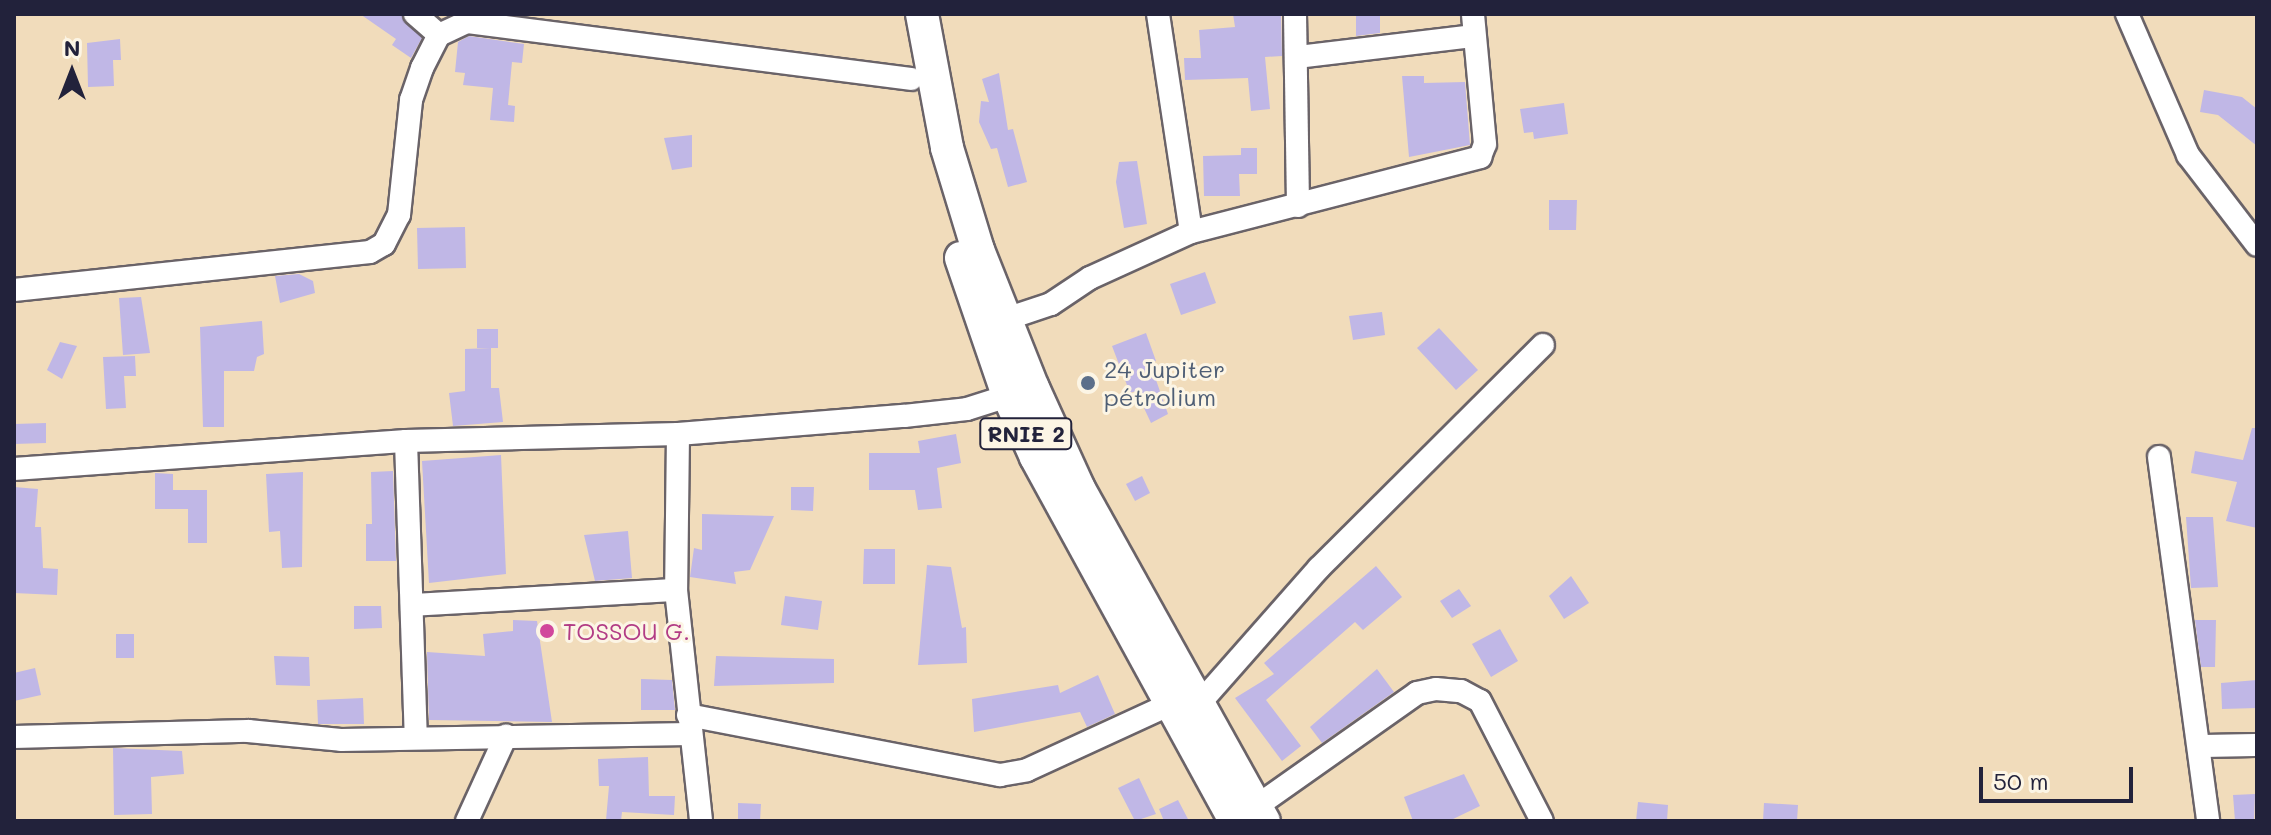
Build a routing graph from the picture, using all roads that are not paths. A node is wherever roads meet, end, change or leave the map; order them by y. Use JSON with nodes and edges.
{"nodes":[{"id":1,"x":415,"y":14,"type":"edge"},
{"id":2,"x":901,"y":14,"type":"edge"},
{"id":3,"x":922,"y":14,"type":"edge"},
{"id":4,"x":1158,"y":14,"type":"edge"},
{"id":5,"x":1295,"y":14,"type":"edge"},
{"id":6,"x":2127,"y":14,"type":"edge"},
{"id":7,"x":1472,"y":25,"type":"edge"},
{"id":8,"x":439,"y":35,"type":"junction"},
{"id":9,"x":1297,"y":57,"type":"junction"},
{"id":10,"x":911,"y":79,"type":"junction"},
{"id":11,"x":1298,"y":206,"type":"junction"},
{"id":12,"x":1191,"y":232,"type":"junction"},
{"id":13,"x":2257,"y":245,"type":"edge"},
{"id":14,"x":14,"y":290,"type":"edge"},
{"id":15,"x":1006,"y":319,"type":"junction"},
{"id":16,"x":1543,"y":345,"type":"dead end"},
{"id":17,"x":1021,"y":392,"type":"junction"},
{"id":18,"x":678,"y":434,"type":"junction"},
{"id":19,"x":406,"y":441,"type":"junction"},
{"id":20,"x":2159,"y":457,"type":"dead end"},
{"id":21,"x":14,"y":469,"type":"edge"},
{"id":22,"x":676,"y":590,"type":"junction"},
{"id":23,"x":412,"y":605,"type":"junction"},
{"id":24,"x":1186,"y":703,"type":"junction"},
{"id":25,"x":689,"y":724,"type":"junction"},
{"id":26,"x":416,"y":736,"type":"junction"},
{"id":27,"x":506,"y":736,"type":"junction"},
{"id":28,"x":14,"y":737,"type":"edge"},
{"id":29,"x":2257,"y":745,"type":"edge"},
{"id":30,"x":2201,"y":746,"type":"junction"},
{"id":31,"x":1252,"y":816,"type":"edge"},
{"id":32,"x":467,"y":821,"type":"edge"},
{"id":33,"x":701,"y":821,"type":"edge"},
{"id":34,"x":1542,"y":821,"type":"edge"},
{"id":35,"x":2208,"y":821,"type":"edge"}],
"edges":[{"from":1,"to":8,"type":"street"},
{"from":2,"to":10,"type":"highway","name":"RNIE 2","number":"RNIE 2"},
{"from":3,"to":15,"type":"highway","name":"RNIE 2","number":"RNIE 2"},
{"from":4,"to":12,"type":"street"},
{"from":5,"to":9,"type":"street"},
{"from":6,"to":13,"type":"street"},
{"from":7,"to":9,"type":"street"},
{"from":7,"to":11,"type":"street"},
{"from":8,"to":10,"type":"street"},
{"from":8,"to":14,"type":"street"},
{"from":9,"to":11,"type":"street"},
{"from":10,"to":17,"type":"highway","name":"RNIE 2","number":"RNIE 2"},
{"from":11,"to":12,"type":"street"},
{"from":12,"to":15,"type":"street"},
{"from":15,"to":17,"type":"highway","name":"RNIE 2","number":"RNIE 2"},
{"from":16,"to":24,"type":"street"},
{"from":17,"to":18,"type":"street"},
{"from":17,"to":24,"type":"highway","name":"RNIE 2","number":"RNIE 2"},
{"from":18,"to":19,"type":"street"},
{"from":18,"to":22,"type":"street"},
{"from":19,"to":21,"type":"street"},
{"from":19,"to":23,"type":"street"},
{"from":20,"to":30,"type":"street"},
{"from":22,"to":23,"type":"street"},
{"from":22,"to":25,"type":"street"},
{"from":23,"to":26,"type":"street"},
{"from":24,"to":25,"type":"street"},
{"from":24,"to":31,"type":"highway","name":"RNIE 2","number":"RNIE 2"},
{"from":25,"to":27,"type":"street"},
{"from":25,"to":33,"type":"street"},
{"from":26,"to":27,"type":"street"},
{"from":26,"to":28,"type":"street"},
{"from":27,"to":32,"type":"street"},
{"from":29,"to":30,"type":"street"},
{"from":30,"to":35,"type":"street"},
{"from":31,"to":34,"type":"street"}]}
